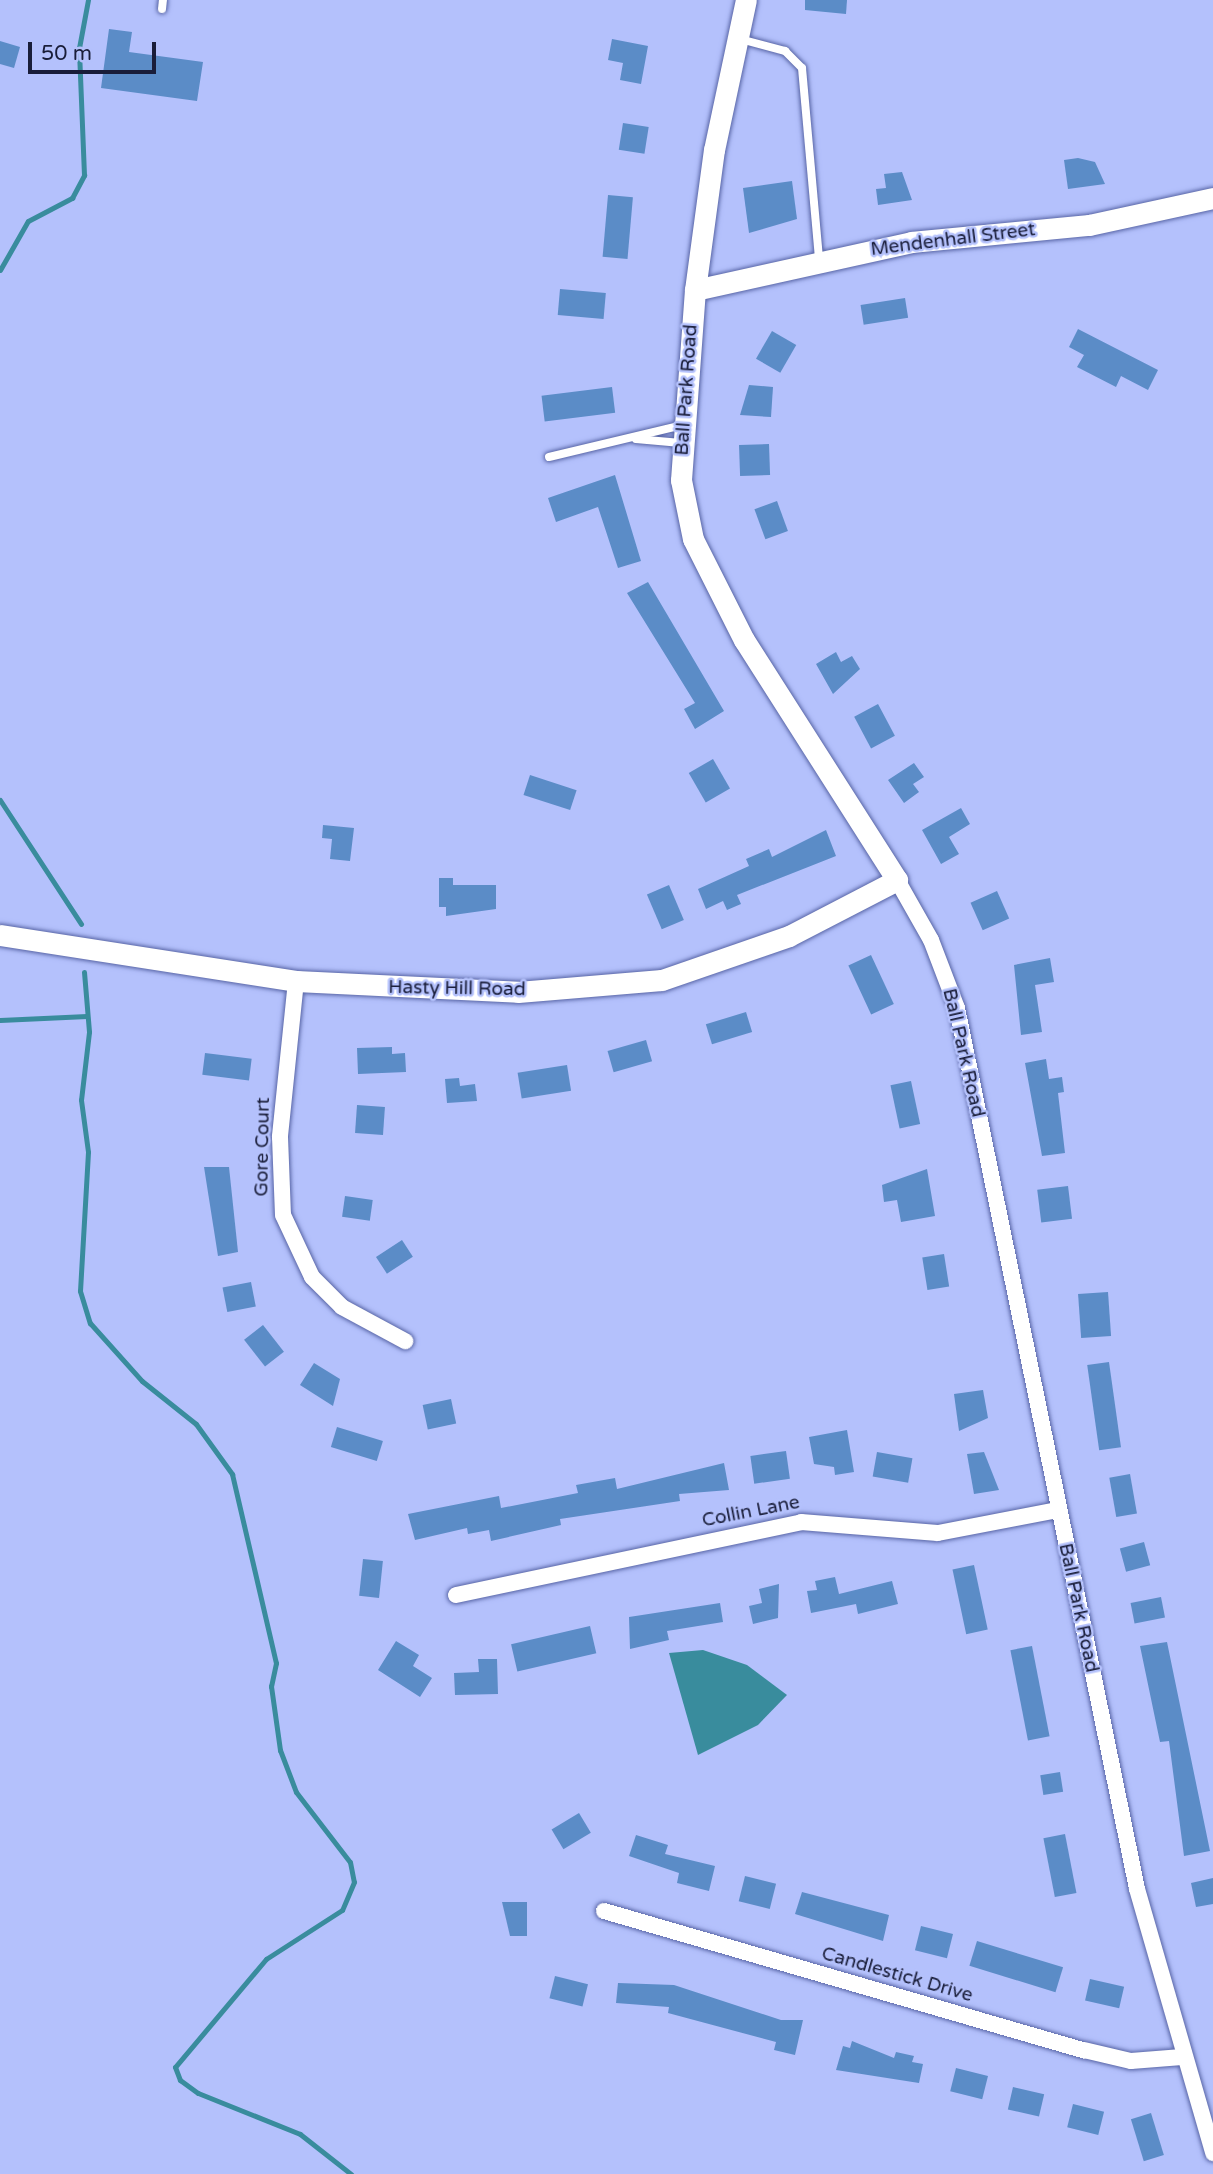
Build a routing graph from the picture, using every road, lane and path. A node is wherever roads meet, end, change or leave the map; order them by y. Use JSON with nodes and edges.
{"nodes":[{"id":1,"x":746,"y":0,"type":"edge"},
{"id":2,"x":737,"y":39,"type":"junction"},
{"id":3,"x":1213,"y":198,"type":"edge"},
{"id":4,"x":819,"y":259,"type":"junction"},
{"id":5,"x":695,"y":290,"type":"junction"},
{"id":6,"x":682,"y":434,"type":"junction"},
{"id":7,"x":636,"y":439,"type":"junction"},
{"id":8,"x":549,"y":457,"type":"dead end"},
{"id":9,"x":897,"y":880,"type":"junction"},
{"id":10,"x":0,"y":935,"type":"edge"},
{"id":11,"x":296,"y":981,"type":"junction"},
{"id":12,"x":405,"y":1340,"type":"dead end"},
{"id":13,"x":1057,"y":1510,"type":"junction"},
{"id":14,"x":456,"y":1595,"type":"dead end"},
{"id":15,"x":604,"y":1911,"type":"dead end"},
{"id":16,"x":1182,"y":2057,"type":"junction"},
{"id":17,"x":1213,"y":2153,"type":"edge"}],
"edges":[{"from":1,"to":2,"type":"street","name":"Ball Park Road"},
{"from":2,"to":4,"type":"lane"},
{"from":2,"to":5,"type":"street","name":"Ball Park Road"},
{"from":3,"to":4,"type":"street","name":"Mendenhall Street"},
{"from":4,"to":5,"type":"street","name":"Mendenhall Street"},
{"from":5,"to":6,"type":"street","name":"Ball Park Road"},
{"from":6,"to":7,"type":"lane"},
{"from":6,"to":7,"type":"lane"},
{"from":6,"to":9,"type":"street","name":"Ball Park Road"},
{"from":7,"to":8,"type":"lane"},
{"from":9,"to":11,"type":"street","name":"Hasty Hill Road"},
{"from":9,"to":13,"type":"street","name":"Ball Park Road"},
{"from":10,"to":11,"type":"street","name":"Hasty Hill Road"},
{"from":11,"to":12,"type":"street","name":"Gore Court"},
{"from":13,"to":14,"type":"street","name":"Collin Lane"},
{"from":13,"to":16,"type":"street","name":"Ball Park Road"},
{"from":15,"to":16,"type":"street","name":"Candlestick Drive"},
{"from":16,"to":17,"type":"street","name":"Ball Park Road"}]}
